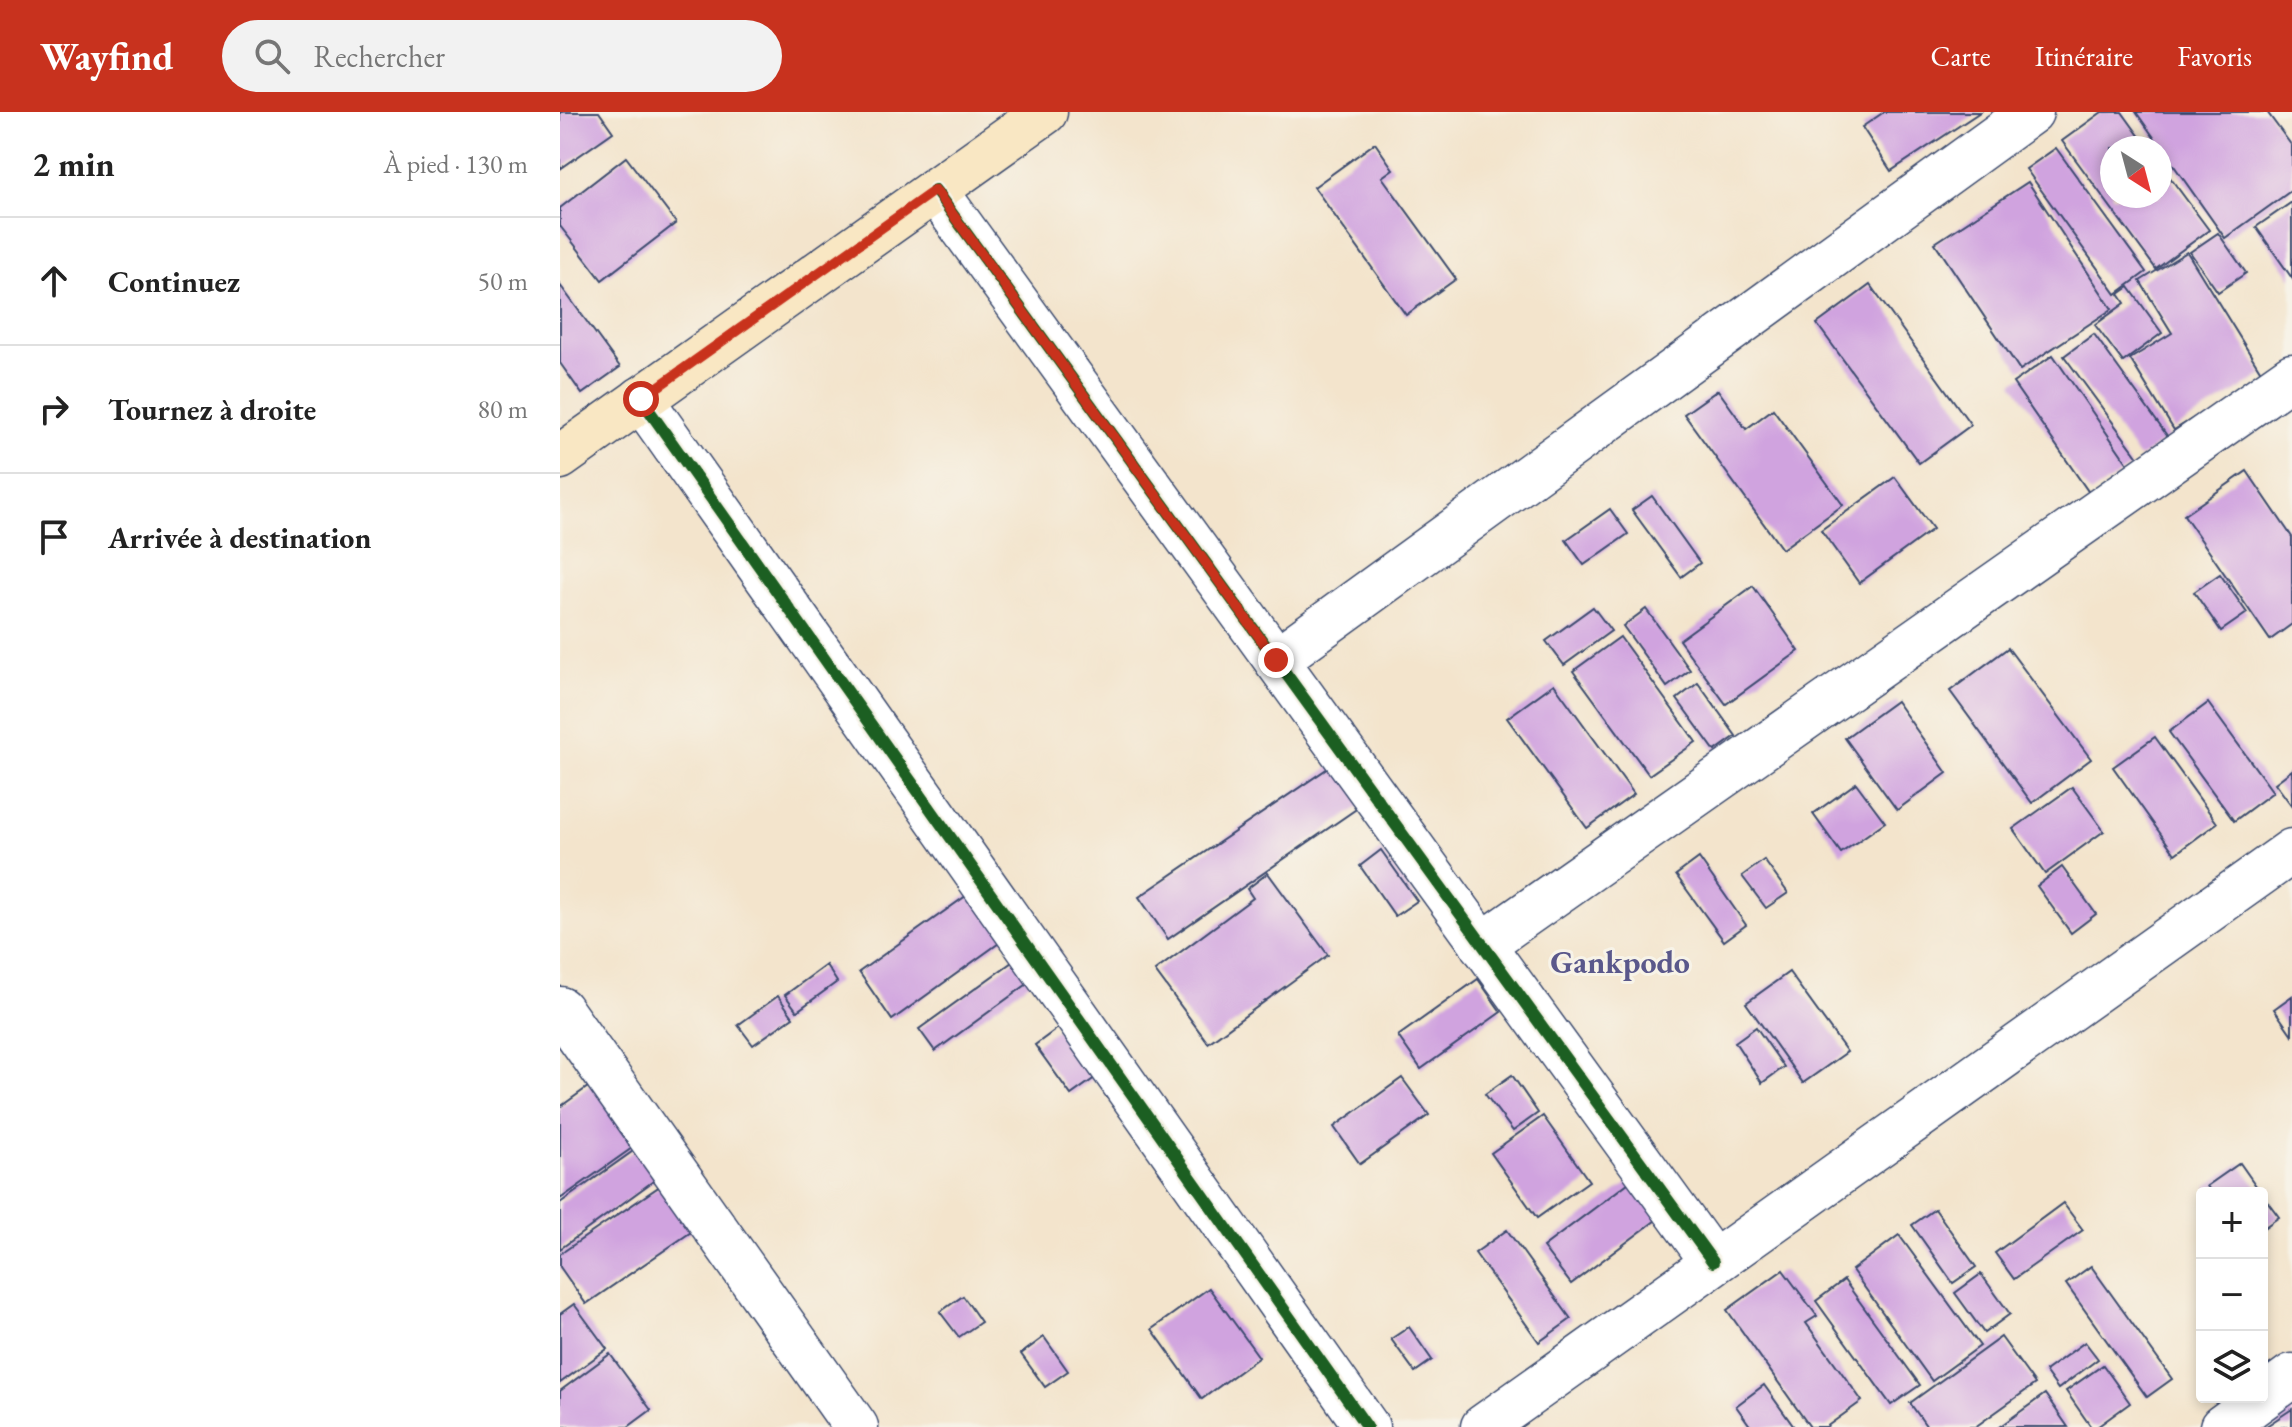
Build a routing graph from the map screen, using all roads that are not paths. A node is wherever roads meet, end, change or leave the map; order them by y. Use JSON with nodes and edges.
{"nodes":[{"id":1,"x":1045,"y":112,"type":"edge"},
{"id":2,"x":2031,"y":112,"type":"edge"},
{"id":3,"x":935,"y":190,"type":"junction"},
{"id":4,"x":2292,"y":376,"type":"edge"},
{"id":5,"x":641,"y":399,"type":"junction"},
{"id":6,"x":560,"y":457,"type":"edge"},
{"id":7,"x":1276,"y":660,"type":"junction"},
{"id":8,"x":2292,"y":851,"type":"edge"},
{"id":9,"x":1482,"y":945,"type":"junction"},
{"id":10,"x":560,"y":1009,"type":"edge"},
{"id":11,"x":1713,"y":1262,"type":"junction"},
{"id":12,"x":2292,"y":1376,"type":"edge"},
{"id":13,"x":856,"y":1427,"type":"edge"},
{"id":14,"x":1367,"y":1427,"type":"edge"},
{"id":15,"x":1483,"y":1427,"type":"edge"},
{"id":16,"x":2222,"y":1427,"type":"edge"}],
"edges":[{"from":1,"to":3,"type":"street"},
{"from":2,"to":7,"type":"street"},
{"from":3,"to":5,"type":"street"},
{"from":3,"to":7,"type":"street"},
{"from":4,"to":9,"type":"street"},
{"from":5,"to":6,"type":"street"},
{"from":5,"to":14,"type":"street"},
{"from":7,"to":9,"type":"street"},
{"from":8,"to":11,"type":"street"},
{"from":9,"to":11,"type":"street"},
{"from":10,"to":13,"type":"street"},
{"from":11,"to":15,"type":"street"},
{"from":12,"to":16,"type":"street"}]}
